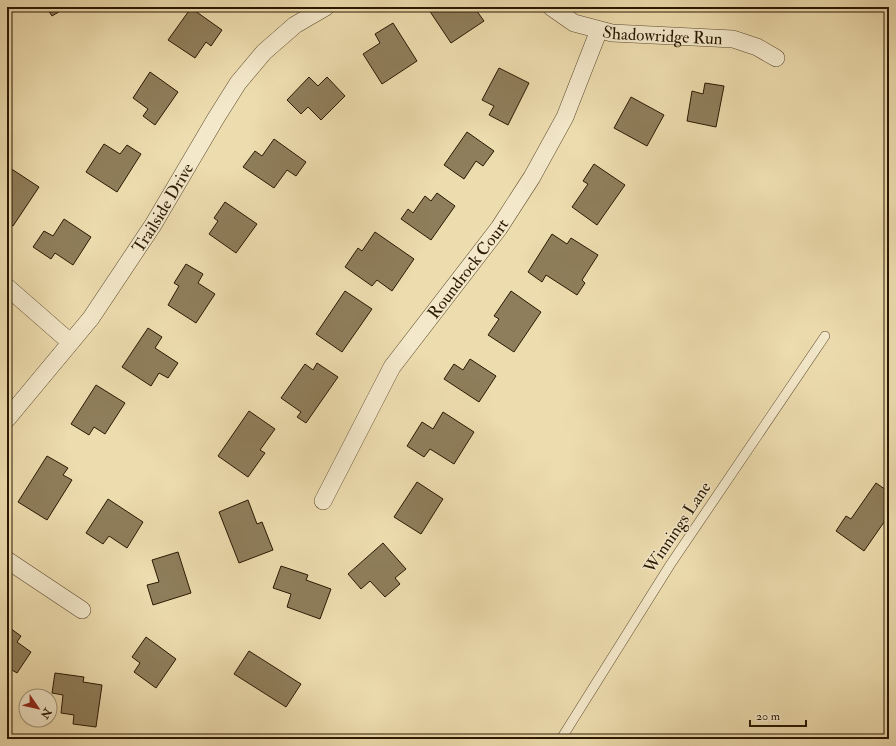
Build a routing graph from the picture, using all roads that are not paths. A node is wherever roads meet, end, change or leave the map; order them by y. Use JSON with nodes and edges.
{"nodes":[{"id":1,"x":326,"y":7,"type":"edge"},
{"id":2,"x":551,"y":7,"type":"edge"},
{"id":3,"x":599,"y":30,"type":"junction"},
{"id":4,"x":776,"y":58,"type":"dead end"},
{"id":5,"x":7,"y":287,"type":"edge"},
{"id":6,"x":826,"y":336,"type":"dead end"},
{"id":7,"x":70,"y":342,"type":"junction"},
{"id":8,"x":7,"y":419,"type":"edge"},
{"id":9,"x":323,"y":501,"type":"dead end"},
{"id":10,"x":7,"y":560,"type":"edge"},
{"id":11,"x":82,"y":610,"type":"dead end"},
{"id":12,"x":561,"y":739,"type":"edge"}],
"edges":[{"from":1,"to":7,"type":"street","name":"Trailside Drive"},
{"from":2,"to":3,"type":"street","name":"Shadowridge Run"},
{"from":3,"to":4,"type":"street","name":"Shadowridge Run"},
{"from":3,"to":9,"type":"street","name":"Roundrock Court"},
{"from":5,"to":7,"type":"street"},
{"from":6,"to":12,"type":"lane","name":"Winnings Lane"},
{"from":7,"to":8,"type":"street","name":"Trailside Drive"},
{"from":10,"to":11,"type":"street"}]}
